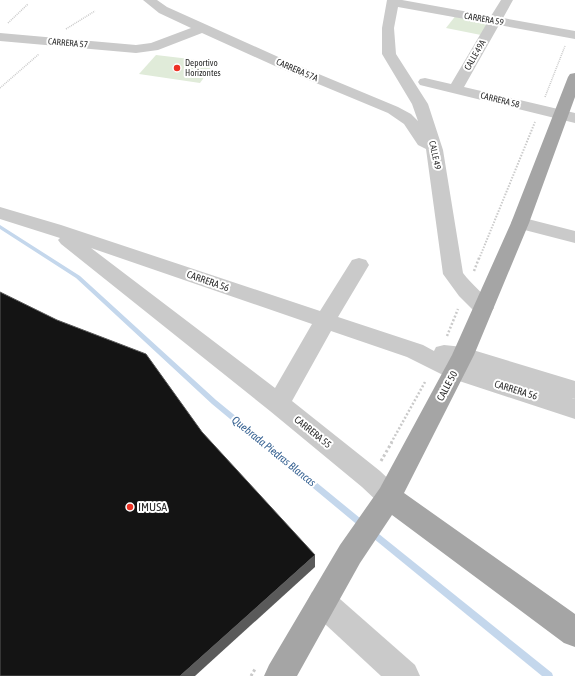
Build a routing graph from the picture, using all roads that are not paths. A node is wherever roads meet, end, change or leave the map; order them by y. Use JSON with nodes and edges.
{"nodes":[{"id":1,"x":149,"y":0,"type":"edge"},
{"id":2,"x":507,"y":0,"type":"edge"},
{"id":3,"x":393,"y":1,"type":"edge"},
{"id":4,"x":495,"y":21,"type":"junction"},
{"id":5,"x":202,"y":28,"type":"junction"},
{"id":6,"x":3,"y":31,"type":"edge"},
{"id":7,"x":575,"y":35,"type":"edge"},
{"id":8,"x":575,"y":77,"type":"edge"},
{"id":9,"x":425,"y":82,"type":"dead end"},
{"id":10,"x":455,"y":89,"type":"junction"},
{"id":11,"x":568,"y":116,"type":"edge"},
{"id":12,"x":435,"y":150,"type":"junction"},
{"id":13,"x":0,"y":213,"type":"edge"},
{"id":14,"x":522,"y":217,"type":"junction"},
{"id":15,"x":575,"y":225,"type":"edge"},
{"id":16,"x":54,"y":229,"type":"junction"},
{"id":17,"x":575,"y":237,"type":"edge"},
{"id":18,"x":359,"y":265,"type":"dead end"},
{"id":19,"x":483,"y":308,"type":"junction"},
{"id":20,"x":325,"y":321,"type":"junction"},
{"id":21,"x":459,"y":363,"type":"junction"},
{"id":22,"x":575,"y":390,"type":"edge"},
{"id":23,"x":278,"y":404,"type":"junction"},
{"id":24,"x":575,"y":409,"type":"edge"},
{"id":25,"x":383,"y":505,"type":"junction"},
{"id":26,"x":322,"y":602,"type":"junction"},
{"id":27,"x":575,"y":629,"type":"edge"},
{"id":28,"x":280,"y":676,"type":"edge"},
{"id":29,"x":404,"y":676,"type":"edge"}],
"edges":[{"from":1,"to":5,"type":"street","name":"CARRERA 57A"},
{"from":2,"to":4,"type":"street","name":"CALLE 49A"},
{"from":3,"to":4,"type":"street","name":"CARRERA 59"},
{"from":3,"to":12,"type":"street","name":"CALLE 49"},
{"from":4,"to":7,"type":"street","name":"CARRERA 59"},
{"from":4,"to":10,"type":"street","name":"CALLE 49A"},
{"from":5,"to":6,"type":"street","name":"CARRERA 57"},
{"from":5,"to":12,"type":"street","name":"CARRERA 57A"},
{"from":8,"to":11,"type":"main road","name":"CALLE 50"},
{"from":9,"to":10,"type":"street","name":"CARRERA 58"},
{"from":10,"to":11,"type":"street","name":"CARRERA 58"},
{"from":11,"to":14,"type":"main road","name":"CALLE 50"},
{"from":12,"to":19,"type":"street","name":"CALLE 49"},
{"from":13,"to":16,"type":"street","name":"CARRERA 56"},
{"from":14,"to":15,"type":"street"},
{"from":14,"to":17,"type":"street"},
{"from":14,"to":19,"type":"main road","name":"CALLE 50"},
{"from":16,"to":20,"type":"street","name":"CARRERA 56"},
{"from":16,"to":23,"type":"street","name":"CARRERA 55"},
{"from":18,"to":20,"type":"street"},
{"from":19,"to":21,"type":"main road","name":"CALLE 50"},
{"from":20,"to":21,"type":"street","name":"CARRERA 56"},
{"from":20,"to":23,"type":"street"},
{"from":21,"to":22,"type":"street","name":"CARRERA 56"},
{"from":21,"to":24,"type":"street","name":"CARRERA 56"},
{"from":21,"to":25,"type":"main road","name":"CALLE 50"},
{"from":23,"to":25,"type":"street","name":"CARRERA 55"},
{"from":25,"to":26,"type":"main road","name":"CALLE 50"},
{"from":25,"to":27,"type":"main road","name":"CARRERA 55"},
{"from":26,"to":28,"type":"main road","name":"CALLE 50"},
{"from":26,"to":29,"type":"street"}]}
